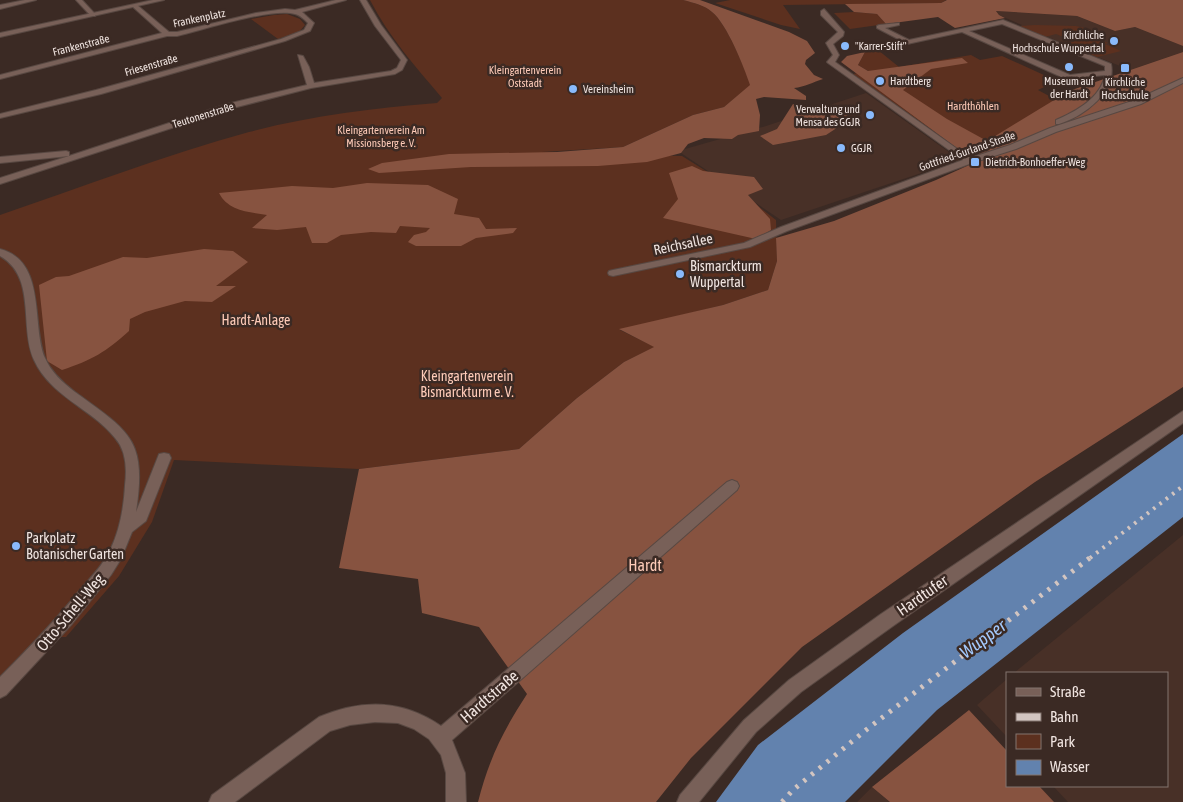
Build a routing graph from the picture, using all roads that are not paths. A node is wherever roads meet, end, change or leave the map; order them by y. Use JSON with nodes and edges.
{"nodes":[{"id":1,"x":33,"y":0,"type":"edge"},
{"id":2,"x":79,"y":0,"type":"edge"},
{"id":3,"x":161,"y":0,"type":"edge"},
{"id":4,"x":342,"y":0,"type":"edge"},
{"id":5,"x":363,"y":0,"type":"edge"},
{"id":6,"x":135,"y":6,"type":"junction"},
{"id":7,"x":0,"y":7,"type":"edge"},
{"id":8,"x":824,"y":11,"type":"dead end"},
{"id":9,"x":296,"y":12,"type":"junction"},
{"id":10,"x":93,"y":15,"type":"junction"},
{"id":11,"x":897,"y":24,"type":"dead end"},
{"id":12,"x":964,"y":31,"type":"junction"},
{"id":13,"x":168,"y":34,"type":"junction"},
{"id":14,"x":0,"y":35,"type":"edge"},
{"id":15,"x":908,"y":42,"type":"junction"},
{"id":16,"x":878,"y":45,"type":"dead end"},
{"id":17,"x":300,"y":56,"type":"dead end"},
{"id":18,"x":1108,"y":69,"type":"junction"},
{"id":19,"x":0,"y":77,"type":"edge"},
{"id":20,"x":1183,"y":80,"type":"edge"},
{"id":21,"x":311,"y":86,"type":"junction"},
{"id":22,"x":0,"y":116,"type":"edge"},
{"id":23,"x":1053,"y":130,"type":"junction"},
{"id":24,"x":81,"y":153,"type":"junction"},
{"id":25,"x":0,"y":160,"type":"edge"},
{"id":26,"x":969,"y":161,"type":"junction"},
{"id":27,"x":0,"y":181,"type":"edge"},
{"id":28,"x":758,"y":242,"type":"joint"},
{"id":29,"x":0,"y":252,"type":"edge"},
{"id":30,"x":613,"y":273,"type":"dead end"},
{"id":31,"x":1183,"y":416,"type":"edge"},
{"id":32,"x":164,"y":458,"type":"dead end"},
{"id":33,"x":732,"y":486,"type":"dead end"},
{"id":34,"x":126,"y":528,"type":"junction"},
{"id":35,"x":0,"y":689,"type":"edge"},
{"id":36,"x":441,"y":738,"type":"junction"},
{"id":37,"x":219,"y":802,"type":"edge"},
{"id":38,"x":456,"y":802,"type":"edge"},
{"id":39,"x":687,"y":802,"type":"edge"}],
"edges":[{"from":1,"to":7,"type":"street"},
{"from":2,"to":10,"type":"street"},
{"from":3,"to":6,"type":"street"},
{"from":4,"to":9,"type":"street","name":"Frankenplatz"},
{"from":5,"to":21,"type":"street","name":"Teutonenstraße"},
{"from":6,"to":10,"type":"street"},
{"from":6,"to":13,"type":"street"},
{"from":8,"to":26,"type":"street"},
{"from":9,"to":13,"type":"street","name":"Frankenplatz"},
{"from":9,"to":22,"type":"street","name":"Friesenstraße"},
{"from":10,"to":14,"type":"street"},
{"from":11,"to":15,"type":"street"},
{"from":12,"to":15,"type":"street"},
{"from":12,"to":18,"type":"street"},
{"from":12,"to":18,"type":"street"},
{"from":13,"to":19,"type":"street","name":"Frankenstraße"},
{"from":15,"to":16,"type":"street"},
{"from":17,"to":21,"type":"street"},
{"from":18,"to":23,"type":"street"},
{"from":20,"to":23,"type":"street","name":"Gottfried-Gurland-Straße"},
{"from":21,"to":24,"type":"street","name":"Teutonenstraße"},
{"from":23,"to":26,"type":"street","name":"Gottfried-Gurland-Straße"},
{"from":24,"to":25,"type":"street"},
{"from":24,"to":27,"type":"street","name":"Teutonenstraße"},
{"from":26,"to":28,"type":"street","name":"Gottfried-Gurland-Straße"},
{"from":28,"to":30,"type":"street","name":"Reichsallee"},
{"from":29,"to":34,"type":"street","name":"Otto-Schell-Weg"},
{"from":31,"to":39,"type":"street","name":"Hardtufer"},
{"from":32,"to":34,"type":"street","name":"Otto-Schell-Weg"},
{"from":33,"to":36,"type":"street","name":"Hardtstraße"},
{"from":34,"to":35,"type":"street","name":"Otto-Schell-Weg"},
{"from":36,"to":37,"type":"street"},
{"from":36,"to":38,"type":"street"}]}
